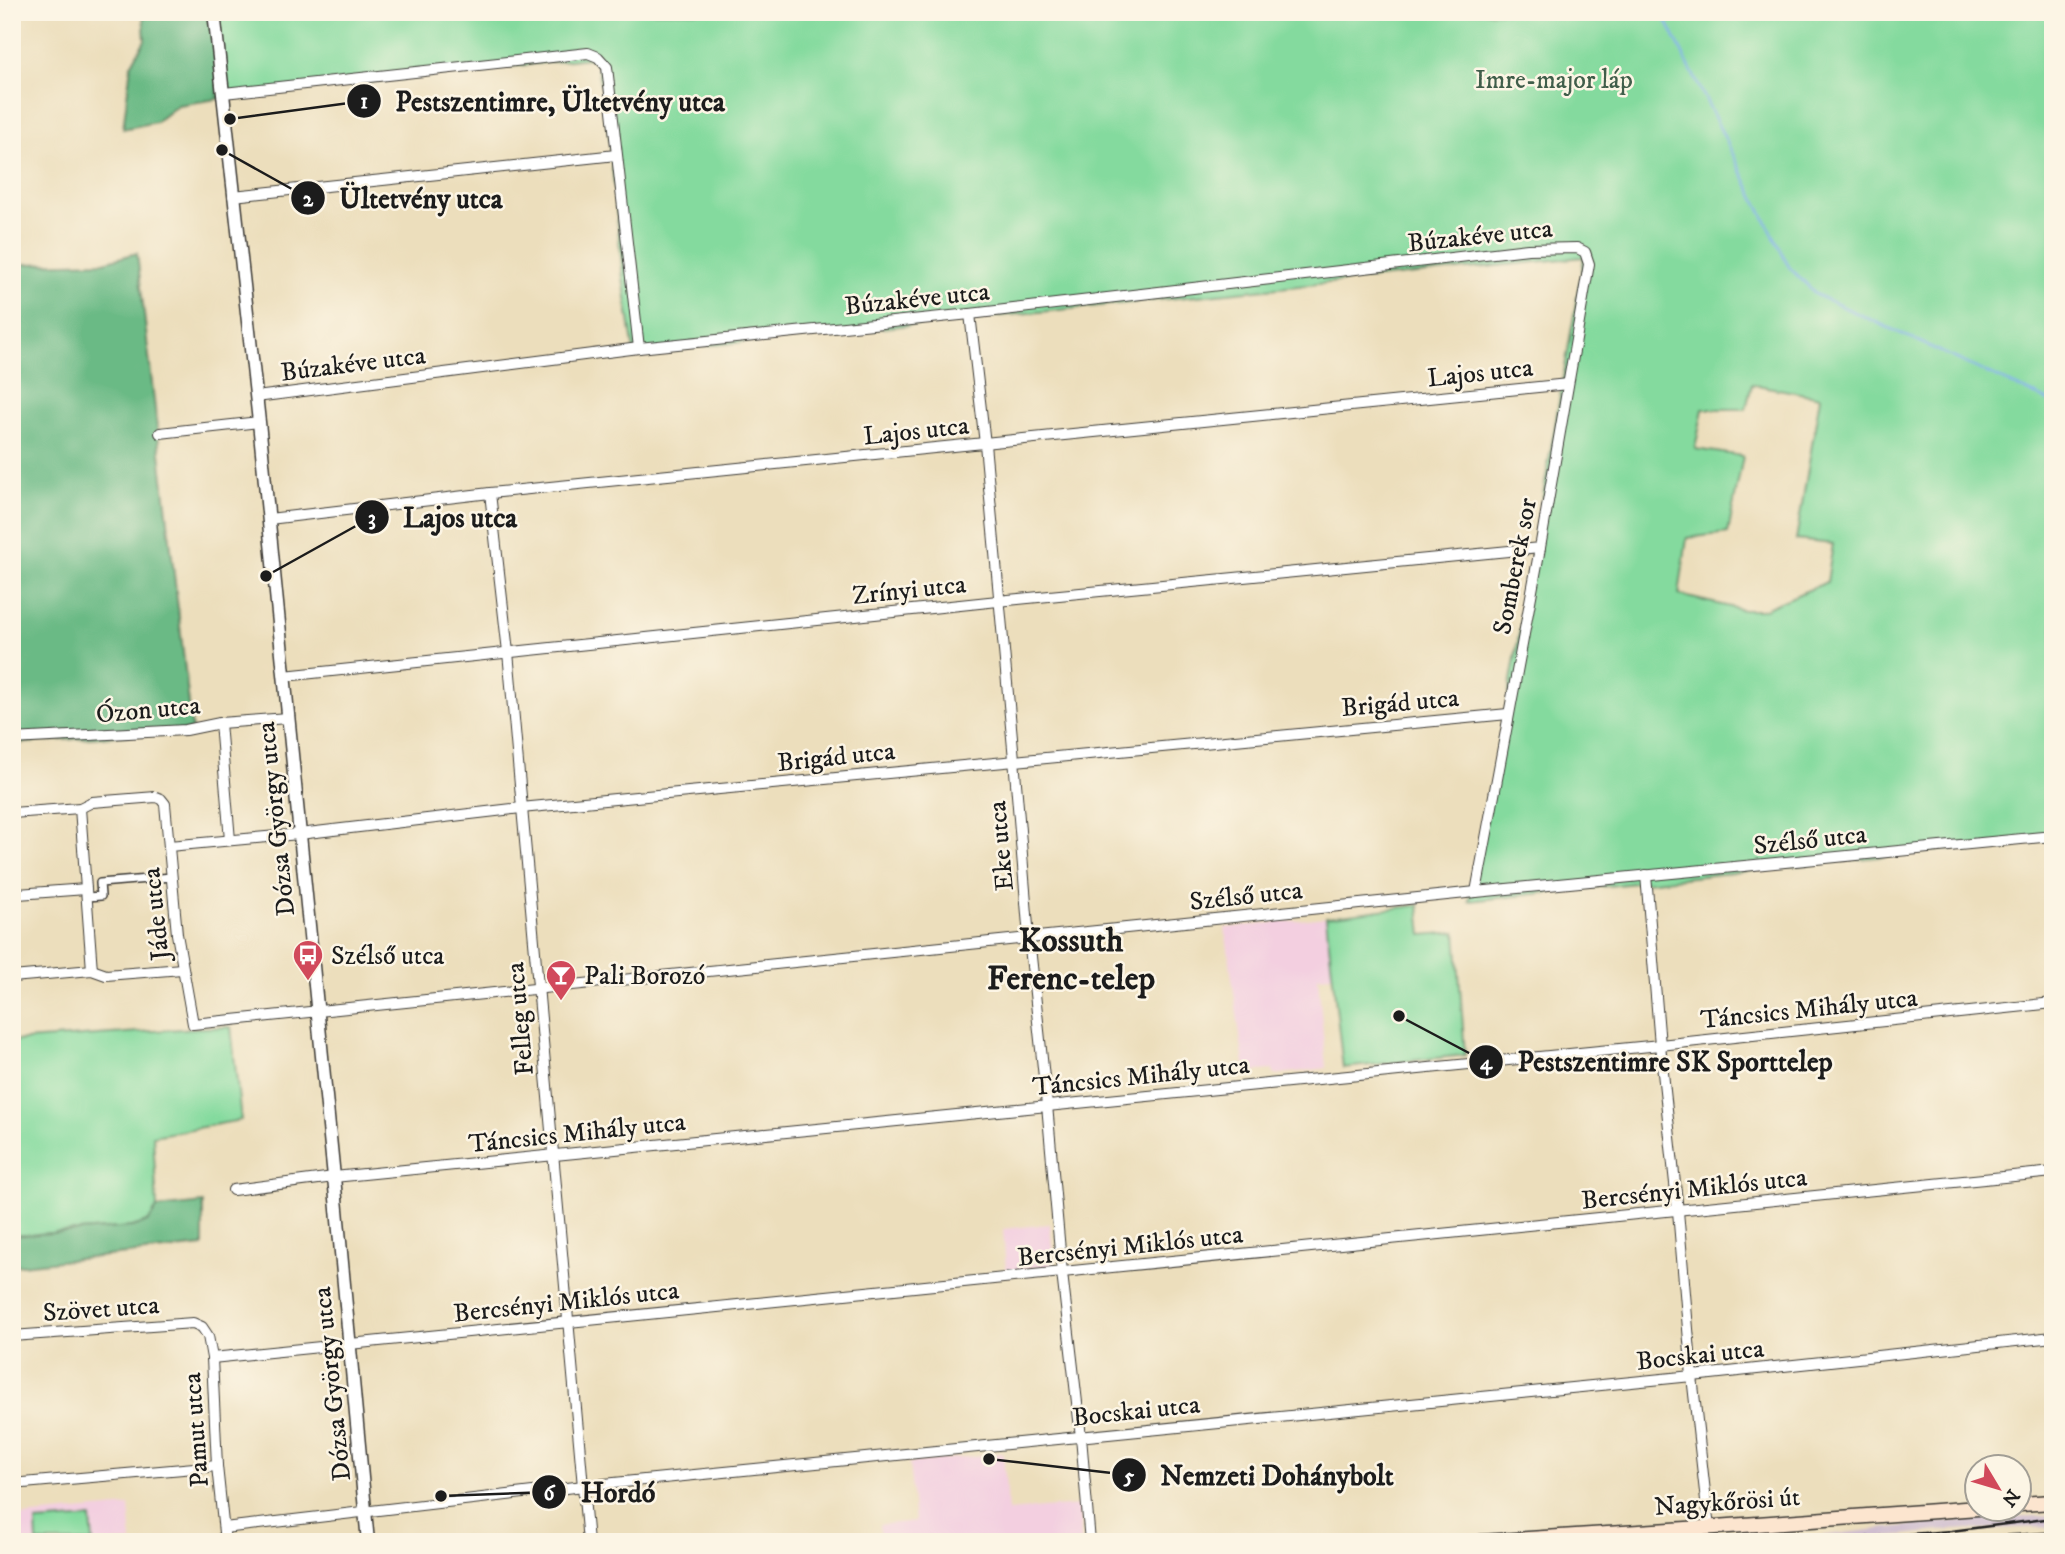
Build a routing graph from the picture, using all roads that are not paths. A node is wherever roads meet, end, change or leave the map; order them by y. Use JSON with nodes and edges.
{"nodes":[{"id":1,"x":214,"y":12,"type":"edge"},
{"id":2,"x":224,"y":93,"type":"junction"},
{"id":3,"x":616,"y":155,"type":"junction"},
{"id":4,"x":233,"y":196,"type":"junction"},
{"id":5,"x":1581,"y":249,"type":"joint"},
{"id":6,"x":970,"y":314,"type":"junction"},
{"id":7,"x":639,"y":348,"type":"junction"},
{"id":8,"x":1568,"y":384,"type":"junction"},
{"id":9,"x":256,"y":397,"type":"junction"},
{"id":10,"x":259,"y":422,"type":"junction"},
{"id":11,"x":160,"y":433,"type":"dead end"},
{"id":12,"x":985,"y":444,"type":"junction"},
{"id":13,"x":490,"y":493,"type":"junction"},
{"id":14,"x":269,"y":519,"type":"junction"},
{"id":15,"x":1540,"y":548,"type":"junction"},
{"id":16,"x":998,"y":601,"type":"junction"},
{"id":17,"x":508,"y":652,"type":"junction"},
{"id":18,"x":284,"y":676,"type":"junction"},
{"id":19,"x":1508,"y":714,"type":"junction"},
{"id":20,"x":288,"y":718,"type":"junction"},
{"id":21,"x":220,"y":723,"type":"junction"},
{"id":22,"x":12,"y":739,"type":"edge"},
{"id":23,"x":1014,"y":759,"type":"junction"},
{"id":24,"x":80,"y":808,"type":"junction"},
{"id":25,"x":522,"y":808,"type":"junction"},
{"id":26,"x":12,"y":813,"type":"edge"},
{"id":27,"x":299,"y":834,"type":"junction"},
{"id":28,"x":2053,"y":836,"type":"edge"},
{"id":29,"x":230,"y":840,"type":"junction"},
{"id":30,"x":169,"y":846,"type":"junction"},
{"id":31,"x":1646,"y":876,"type":"junction"},
{"id":32,"x":172,"y":877,"type":"junction"},
{"id":33,"x":1476,"y":892,"type":"junction"},
{"id":34,"x":86,"y":893,"type":"junction"},
{"id":35,"x":14,"y":895,"type":"edge"},
{"id":36,"x":1029,"y":938,"type":"junction"},
{"id":37,"x":182,"y":969,"type":"junction"},
{"id":38,"x":92,"y":970,"type":"junction"},
{"id":39,"x":12,"y":976,"type":"edge"},
{"id":40,"x":537,"y":988,"type":"junction"},
{"id":41,"x":2053,"y":1003,"type":"edge"},
{"id":42,"x":317,"y":1011,"type":"junction"},
{"id":43,"x":193,"y":1024,"type":"joint"},
{"id":44,"x":1660,"y":1045,"type":"junction"},
{"id":45,"x":1047,"y":1105,"type":"junction"},
{"id":46,"x":553,"y":1156,"type":"junction"},
{"id":47,"x":2053,"y":1172,"type":"edge"},
{"id":48,"x":334,"y":1177,"type":"junction"},
{"id":49,"x":233,"y":1190,"type":"dead end"},
{"id":50,"x":1678,"y":1211,"type":"junction"},
{"id":51,"x":1062,"y":1273,"type":"junction"},
{"id":52,"x":568,"y":1322,"type":"junction"},
{"id":53,"x":193,"y":1323,"type":"joint"},
{"id":54,"x":12,"y":1336,"type":"edge"},
{"id":55,"x":2053,"y":1338,"type":"edge"},
{"id":56,"x":349,"y":1344,"type":"junction"},
{"id":57,"x":212,"y":1358,"type":"junction"},
{"id":58,"x":1692,"y":1376,"type":"junction"},
{"id":59,"x":1081,"y":1437,"type":"junction"},
{"id":60,"x":217,"y":1466,"type":"junction"},
{"id":61,"x":12,"y":1484,"type":"edge"},
{"id":62,"x":584,"y":1486,"type":"junction"},
{"id":63,"x":2053,"y":1502,"type":"edge"},
{"id":64,"x":2034,"y":1503,"type":"edge"},
{"id":65,"x":1964,"y":1509,"type":"edge"},
{"id":66,"x":366,"y":1511,"type":"junction"},
{"id":67,"x":224,"y":1528,"type":"junction"},
{"id":68,"x":1709,"y":1528,"type":"junction"},
{"id":69,"x":2053,"y":1537,"type":"edge"},
{"id":70,"x":225,"y":1542,"type":"edge"},
{"id":71,"x":369,"y":1542,"type":"edge"},
{"id":72,"x":588,"y":1542,"type":"edge"},
{"id":73,"x":1090,"y":1542,"type":"edge"},
{"id":74,"x":1481,"y":1542,"type":"edge"},
{"id":75,"x":1979,"y":1542,"type":"edge"}],
"edges":[{"from":1,"to":2,"type":"street","name":"Dózsa György utca"},
{"from":2,"to":3,"type":"street"},
{"from":2,"to":4,"type":"street","name":"Dózsa György utca"},
{"from":3,"to":4,"type":"street"},
{"from":3,"to":7,"type":"street"},
{"from":4,"to":9,"type":"street","name":"Dózsa György utca"},
{"from":5,"to":6,"type":"street","name":"Búzakéve utca"},
{"from":5,"to":8,"type":"street","name":"Somberek sor"},
{"from":6,"to":7,"type":"street","name":"Búzakéve utca"},
{"from":6,"to":12,"type":"street","name":"Eke utca"},
{"from":7,"to":9,"type":"street","name":"Búzakéve utca"},
{"from":8,"to":12,"type":"street","name":"Lajos utca"},
{"from":8,"to":15,"type":"street","name":"Somberek sor"},
{"from":9,"to":10,"type":"street","name":"Dózsa György utca"},
{"from":10,"to":11,"type":"street"},
{"from":10,"to":14,"type":"street","name":"Dózsa György utca"},
{"from":12,"to":13,"type":"street","name":"Lajos utca"},
{"from":12,"to":16,"type":"street","name":"Eke utca"},
{"from":13,"to":14,"type":"street","name":"Lajos utca"},
{"from":13,"to":17,"type":"street","name":"Felleg utca"},
{"from":14,"to":18,"type":"street","name":"Dózsa György utca"},
{"from":15,"to":16,"type":"street","name":"Zrínyi utca"},
{"from":15,"to":19,"type":"street","name":"Somberek sor"},
{"from":16,"to":17,"type":"street","name":"Zrínyi utca"},
{"from":16,"to":23,"type":"street","name":"Eke utca"},
{"from":17,"to":18,"type":"street","name":"Zrínyi utca"},
{"from":17,"to":25,"type":"street","name":"Felleg utca"},
{"from":18,"to":20,"type":"street","name":"Dózsa György utca"},
{"from":19,"to":23,"type":"street","name":"Brigád utca"},
{"from":19,"to":33,"type":"street","name":"Somberek sor"},
{"from":20,"to":21,"type":"street","name":"Ózon utca"},
{"from":20,"to":27,"type":"street","name":"Dózsa György utca"},
{"from":21,"to":22,"type":"street","name":"Ózon utca"},
{"from":21,"to":29,"type":"street"},
{"from":23,"to":25,"type":"street","name":"Brigád utca"},
{"from":23,"to":36,"type":"street","name":"Eke utca"},
{"from":24,"to":26,"type":"street"},
{"from":24,"to":30,"type":"street","name":"Jáde utca"},
{"from":24,"to":34,"type":"street"},
{"from":25,"to":27,"type":"street","name":"Brigád utca"},
{"from":25,"to":40,"type":"street","name":"Felleg utca"},
{"from":27,"to":29,"type":"street","name":"Brigád utca"},
{"from":27,"to":42,"type":"street","name":"Dózsa György utca"},
{"from":28,"to":31,"type":"street","name":"Szélső utca"},
{"from":29,"to":30,"type":"street","name":"Brigád utca"},
{"from":30,"to":32,"type":"street","name":"Jáde utca"},
{"from":31,"to":33,"type":"street","name":"Szélső utca"},
{"from":31,"to":44,"type":"street"},
{"from":32,"to":34,"type":"street"},
{"from":32,"to":37,"type":"street","name":"Jáde utca"},
{"from":33,"to":36,"type":"street","name":"Szélső utca"},
{"from":34,"to":35,"type":"street"},
{"from":34,"to":38,"type":"street"},
{"from":36,"to":40,"type":"street","name":"Szélső utca"},
{"from":36,"to":45,"type":"street","name":"Eke utca"},
{"from":37,"to":38,"type":"street"},
{"from":37,"to":43,"type":"street","name":"Jáde utca"},
{"from":38,"to":39,"type":"street"},
{"from":40,"to":42,"type":"street","name":"Szélső utca"},
{"from":40,"to":46,"type":"street","name":"Felleg utca"},
{"from":41,"to":44,"type":"street","name":"Táncsics Mihály utca"},
{"from":42,"to":43,"type":"street","name":"Szélső utca"},
{"from":42,"to":48,"type":"street","name":"Dózsa György utca"},
{"from":44,"to":45,"type":"street","name":"Táncsics Mihály utca"},
{"from":44,"to":50,"type":"street"},
{"from":45,"to":46,"type":"street","name":"Táncsics Mihály utca"},
{"from":45,"to":51,"type":"street","name":"Eke utca"},
{"from":46,"to":48,"type":"street","name":"Táncsics Mihály utca"},
{"from":46,"to":52,"type":"street","name":"Felleg utca"},
{"from":47,"to":50,"type":"street","name":"Bercsényi Miklós utca"},
{"from":48,"to":49,"type":"street","name":"Táncsics Mihály utca"},
{"from":48,"to":56,"type":"street","name":"Dózsa György utca"},
{"from":50,"to":51,"type":"street","name":"Bercsényi Miklós utca"},
{"from":50,"to":58,"type":"street"},
{"from":51,"to":52,"type":"street","name":"Bercsényi Miklós utca"},
{"from":51,"to":59,"type":"street","name":"Eke utca"},
{"from":52,"to":56,"type":"street","name":"Bercsényi Miklós utca"},
{"from":52,"to":62,"type":"street","name":"Felleg utca"},
{"from":53,"to":54,"type":"street","name":"Szövet utca"},
{"from":53,"to":57,"type":"street","name":"Pamut utca"},
{"from":55,"to":58,"type":"street","name":"Bocskai utca"},
{"from":56,"to":57,"type":"street","name":"Bercsényi Miklós utca"},
{"from":56,"to":66,"type":"street","name":"Dózsa György utca"},
{"from":57,"to":60,"type":"street","name":"Pamut utca"},
{"from":58,"to":59,"type":"street","name":"Bocskai utca"},
{"from":58,"to":68,"type":"street"},
{"from":59,"to":62,"type":"street","name":"Bocskai utca"},
{"from":59,"to":73,"type":"street","name":"Eke utca"},
{"from":60,"to":61,"type":"street"},
{"from":60,"to":67,"type":"street","name":"Pamut utca"},
{"from":62,"to":66,"type":"street","name":"Bocskai utca"},
{"from":62,"to":72,"type":"street","name":"Felleg utca"},
{"from":63,"to":64,"type":"main road"},
{"from":65,"to":68,"type":"main road","name":"Nagykőrösi út"},
{"from":66,"to":67,"type":"street","name":"Bocskai utca"},
{"from":66,"to":71,"type":"street","name":"Dózsa György utca"},
{"from":67,"to":70,"type":"street","name":"Pamut utca"},
{"from":68,"to":74,"type":"main road","name":"Nagykőrösi út"},
{"from":69,"to":75,"type":"street"}]}
